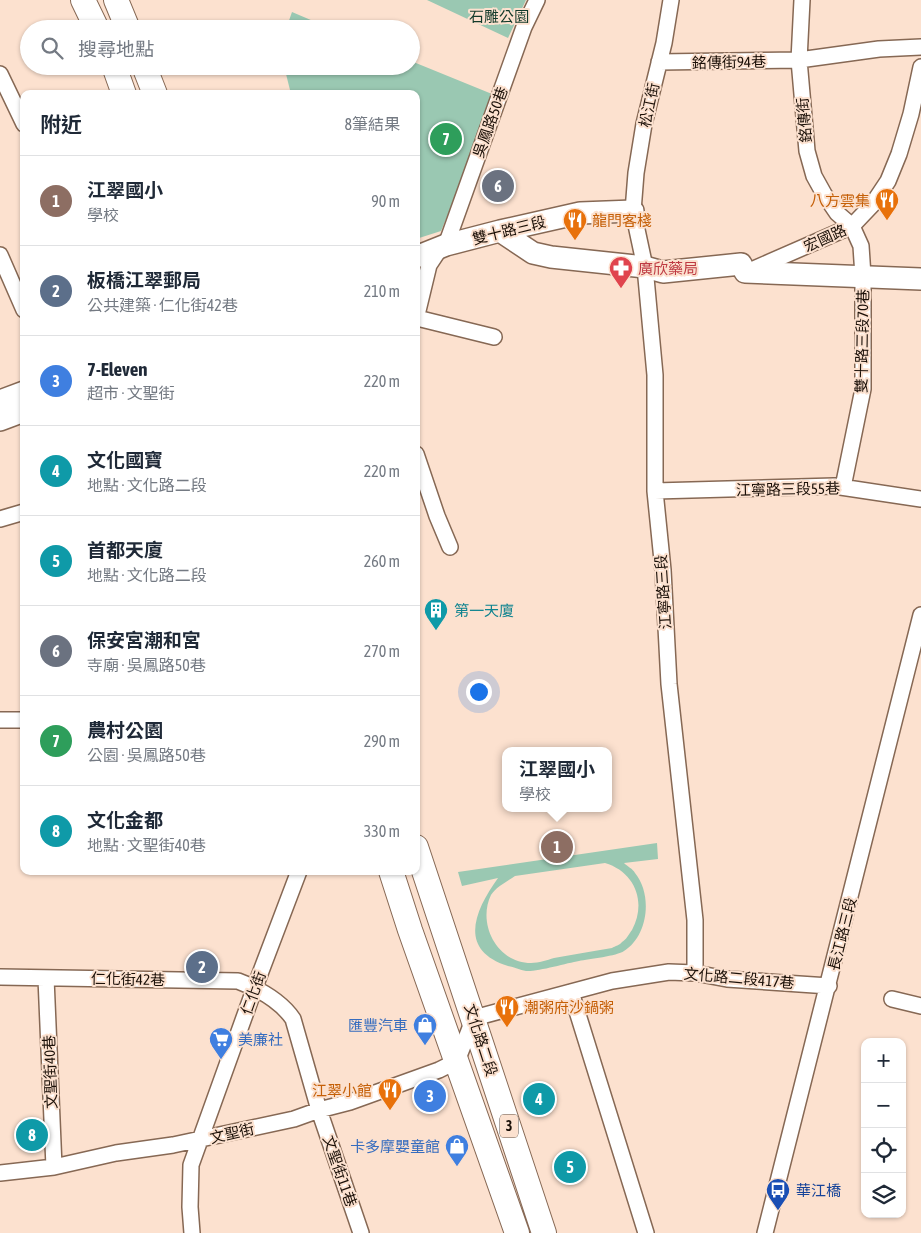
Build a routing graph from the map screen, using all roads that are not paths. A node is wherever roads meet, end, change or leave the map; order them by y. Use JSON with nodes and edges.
{"nodes":[{"id":1,"x":83,"y":0,"type":"edge"},
{"id":2,"x":116,"y":0,"type":"edge"},
{"id":3,"x":537,"y":0,"type":"edge"},
{"id":4,"x":671,"y":0,"type":"edge"},
{"id":5,"x":802,"y":0,"type":"edge"},
{"id":6,"x":93,"y":20,"type":"edge"},
{"id":7,"x":124,"y":20,"type":"edge"},
{"id":8,"x":921,"y":47,"type":"edge"},
{"id":9,"x":799,"y":60,"type":"junction"},
{"id":10,"x":659,"y":62,"type":"junction"},
{"id":11,"x":921,"y":67,"type":"edge"},
{"id":12,"x":0,"y":74,"type":"edge"},
{"id":13,"x":117,"y":75,"type":"edge"},
{"id":14,"x":148,"y":75,"type":"edge"},
{"id":15,"x":123,"y":90,"type":"edge"},
{"id":16,"x":153,"y":90,"type":"edge"},
{"id":17,"x":20,"y":116,"type":"edge"},
{"id":18,"x":633,"y":211,"type":"junction"},
{"id":19,"x":852,"y":226,"type":"junction"},
{"id":20,"x":500,"y":231,"type":"junction"},
{"id":21,"x":444,"y":246,"type":"junction"},
{"id":22,"x":0,"y":255,"type":"edge"},
{"id":23,"x":420,"y":255,"type":"edge"},
{"id":24,"x":646,"y":267,"type":"junction"},
{"id":25,"x":745,"y":272,"type":"junction"},
{"id":26,"x":863,"y":276,"type":"junction"},
{"id":27,"x":921,"y":279,"type":"edge"},
{"id":28,"x":20,"y":301,"type":"edge"},
{"id":29,"x":420,"y":306,"type":"edge"},
{"id":30,"x":420,"y":320,"type":"edge"},
{"id":31,"x":494,"y":338,"type":"dead end"},
{"id":32,"x":20,"y":394,"type":"edge"},
{"id":33,"x":0,"y":401,"type":"edge"},
{"id":34,"x":20,"y":412,"type":"edge"},
{"id":35,"x":0,"y":420,"type":"edge"},
{"id":36,"x":420,"y":466,"type":"edge"},
{"id":37,"x":843,"y":487,"type":"junction"},
{"id":38,"x":654,"y":491,"type":"junction"},
{"id":39,"x":921,"y":499,"type":"edge"},
{"id":40,"x":20,"y":513,"type":"edge"},
{"id":41,"x":0,"y":519,"type":"edge"},
{"id":42,"x":450,"y":547,"type":"dead end"},
{"id":43,"x":921,"y":615,"type":"edge"},
{"id":44,"x":0,"y":720,"type":"edge"},
{"id":45,"x":20,"y":720,"type":"edge"},
{"id":46,"x":420,"y":859,"type":"edge"},
{"id":47,"x":297,"y":875,"type":"edge"},
{"id":48,"x":391,"y":875,"type":"edge"},
{"id":49,"x":695,"y":973,"type":"junction"},
{"id":50,"x":0,"y":976,"type":"edge"},
{"id":51,"x":46,"y":978,"type":"junction"},
{"id":52,"x":828,"y":986,"type":"junction"},
{"id":53,"x":255,"y":987,"type":"junction"},
{"id":54,"x":571,"y":992,"type":"junction"},
{"id":55,"x":892,"y":999,"type":"dead end"},
{"id":56,"x":921,"y":1006,"type":"edge"},
{"id":57,"x":474,"y":1018,"type":"junction"},
{"id":58,"x":457,"y":1061,"type":"junction"},
{"id":59,"x":319,"y":1110,"type":"junction"},
{"id":60,"x":201,"y":1140,"type":"junction"},
{"id":61,"x":54,"y":1167,"type":"junction"},
{"id":62,"x":0,"y":1173,"type":"edge"},
{"id":63,"x":192,"y":1233,"type":"edge"},
{"id":64,"x":361,"y":1233,"type":"edge"},
{"id":65,"x":517,"y":1233,"type":"edge"},
{"id":66,"x":544,"y":1233,"type":"edge"},
{"id":67,"x":646,"y":1233,"type":"edge"},
{"id":68,"x":765,"y":1233,"type":"edge"}],
"edges":[{"from":1,"to":6,"type":"main road"},
{"from":2,"to":7,"type":"main road"},
{"from":3,"to":21,"type":"street","name":"吳鳳路50巷"},
{"from":4,"to":10,"type":"street","name":"松江街"},
{"from":5,"to":9,"type":"street","name":"銘傳街"},
{"from":8,"to":9,"type":"street","name":"銘傳街94巷"},
{"from":9,"to":10,"type":"street","name":"銘傳街94巷"},
{"from":9,"to":19,"type":"street","name":"銘傳街"},
{"from":10,"to":18,"type":"street","name":"松江街"},
{"from":11,"to":19,"type":"street","name":"宏國路"},
{"from":12,"to":17,"type":"street"},
{"from":13,"to":15,"type":"main road"},
{"from":14,"to":16,"type":"main road"},
{"from":18,"to":20,"type":"street","name":"雙十路三段"},
{"from":18,"to":24,"type":"street","name":"江寧路三段"},
{"from":19,"to":25,"type":"street","name":"宏國路"},
{"from":19,"to":26,"type":"street","name":"雙十路三段70巷"},
{"from":20,"to":21,"type":"street","name":"雙十路三段"},
{"from":20,"to":24,"type":"street"},
{"from":21,"to":23,"type":"street","name":"雙十路三段"},
{"from":21,"to":29,"type":"street","name":"吳鳳路50巷"},
{"from":22,"to":28,"type":"street"},
{"from":24,"to":25,"type":"street"},
{"from":24,"to":38,"type":"street","name":"江寧路三段"},
{"from":25,"to":26,"type":"street"},
{"from":26,"to":27,"type":"street"},
{"from":26,"to":37,"type":"street","name":"雙十路三段70巷"},
{"from":30,"to":31,"type":"street"},
{"from":32,"to":33,"type":"street"},
{"from":34,"to":35,"type":"street"},
{"from":36,"to":42,"type":"street"},
{"from":37,"to":38,"type":"street","name":"江寧路三段55巷"},
{"from":37,"to":39,"type":"street","name":"江寧路三段55巷"},
{"from":38,"to":49,"type":"street","name":"江寧路三段"},
{"from":40,"to":41,"type":"street"},
{"from":43,"to":52,"type":"street","name":"長江路三段"},
{"from":44,"to":45,"type":"street"},
{"from":46,"to":57,"type":"main road","name":"文化路二段","number":"3"},
{"from":47,"to":53,"type":"street","name":"仁化街"},
{"from":48,"to":58,"type":"main road","name":"文化路二段","number":"3"},
{"from":49,"to":52,"type":"street","name":"文化路二段417巷"},
{"from":49,"to":54,"type":"street","name":"文化路二段417巷"},
{"from":50,"to":51,"type":"street","name":"仁化街42巷"},
{"from":51,"to":53,"type":"street","name":"仁化街42巷"},
{"from":51,"to":61,"type":"street","name":"文聖街40巷"},
{"from":52,"to":68,"type":"street","name":"長江路三段"},
{"from":53,"to":59,"type":"street","name":"仁化街42巷"},
{"from":53,"to":60,"type":"street","name":"仁化街"},
{"from":54,"to":57,"type":"street","name":"文化路二段417巷"},
{"from":54,"to":67,"type":"street"},
{"from":55,"to":56,"type":"street"},
{"from":57,"to":58,"type":"street"},
{"from":57,"to":66,"type":"main road","name":"文化路二段","number":"3"},
{"from":58,"to":59,"type":"street","name":"文聖街"},
{"from":58,"to":65,"type":"main road","name":"文化路二段","number":"3"},
{"from":59,"to":60,"type":"street","name":"文聖街"},
{"from":59,"to":64,"type":"street","name":"文聖街11巷"},
{"from":60,"to":61,"type":"street","name":"文聖街"},
{"from":60,"to":63,"type":"street","name":"仁化街"},
{"from":61,"to":62,"type":"street","name":"文聖街"}]}
